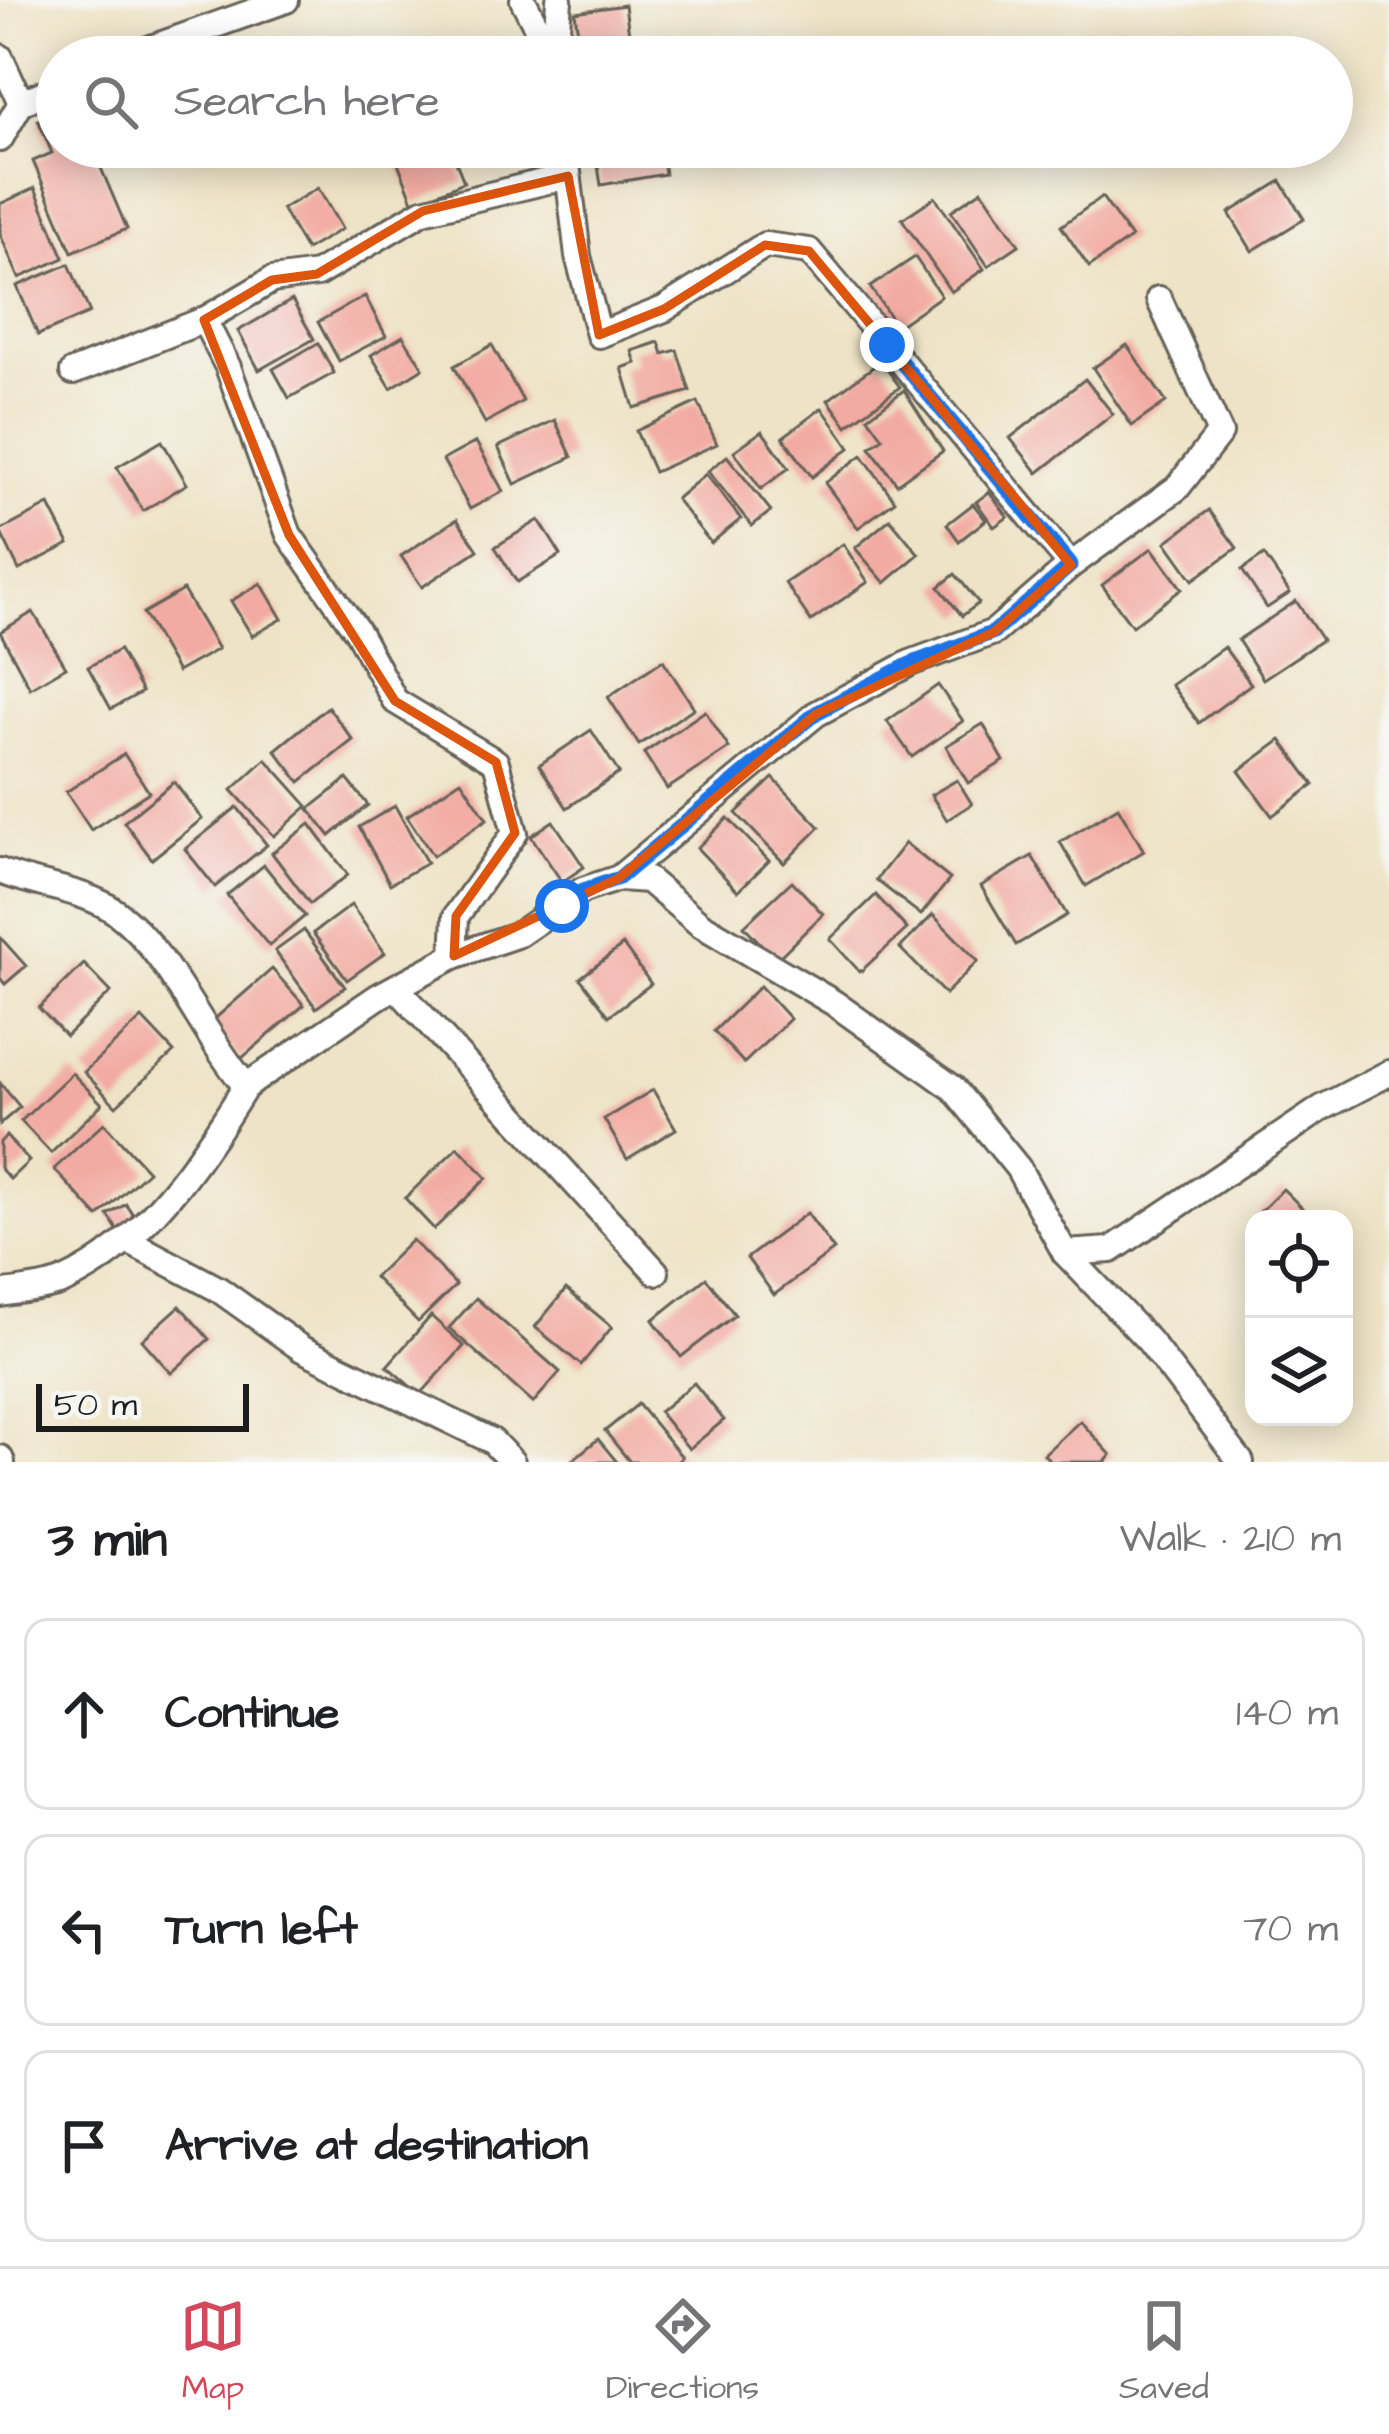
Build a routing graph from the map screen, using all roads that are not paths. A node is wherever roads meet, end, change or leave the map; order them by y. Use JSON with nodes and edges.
{"nodes":[{"id":1,"x":286,"y":0,"type":"edge"},
{"id":2,"x":523,"y":0,"type":"edge"},
{"id":3,"x":559,"y":0,"type":"edge"},
{"id":4,"x":184,"y":36,"type":"edge"},
{"id":5,"x":543,"y":36,"type":"edge"},
{"id":6,"x":556,"y":36,"type":"edge"},
{"id":7,"x":0,"y":57,"type":"edge"},
{"id":8,"x":36,"y":96,"type":"edge"},
{"id":9,"x":21,"y":103,"type":"junction"},
{"id":10,"x":0,"y":140,"type":"edge"},
{"id":11,"x":567,"y":168,"type":"edge"},
{"id":12,"x":568,"y":176,"type":"junction"},
{"id":13,"x":1159,"y":299,"type":"dead end"},
{"id":14,"x":204,"y":320,"type":"junction"},
{"id":15,"x":73,"y":372,"type":"dead end"},
{"id":16,"x":1071,"y":565,"type":"junction"},
{"id":17,"x":0,"y":871,"type":"edge"},
{"id":18,"x":619,"y":878,"type":"junction"},
{"id":19,"x":454,"y":956,"type":"junction"},
{"id":20,"x":396,"y":987,"type":"junction"},
{"id":21,"x":1389,"y":1073,"type":"edge"},
{"id":22,"x":246,"y":1086,"type":"junction"},
{"id":23,"x":126,"y":1240,"type":"junction"},
{"id":24,"x":1065,"y":1253,"type":"junction"},
{"id":25,"x":656,"y":1272,"type":"dead end"},
{"id":26,"x":0,"y":1294,"type":"edge"},
{"id":27,"x":512,"y":1462,"type":"edge"},
{"id":28,"x":1241,"y":1462,"type":"edge"}],
"edges":[{"from":1,"to":4,"type":"street"},
{"from":2,"to":5,"type":"street"},
{"from":3,"to":6,"type":"street"},
{"from":7,"to":9,"type":"street"},
{"from":8,"to":9,"type":"street"},
{"from":9,"to":10,"type":"street"},
{"from":11,"to":12,"type":"street"},
{"from":12,"to":14,"type":"street"},
{"from":12,"to":16,"type":"street"},
{"from":13,"to":16,"type":"street"},
{"from":14,"to":15,"type":"street"},
{"from":14,"to":19,"type":"street"},
{"from":16,"to":18,"type":"street"},
{"from":17,"to":22,"type":"street"},
{"from":18,"to":19,"type":"street"},
{"from":18,"to":24,"type":"street"},
{"from":19,"to":20,"type":"street"},
{"from":20,"to":22,"type":"street"},
{"from":20,"to":25,"type":"street"},
{"from":21,"to":24,"type":"street"},
{"from":22,"to":23,"type":"street"},
{"from":23,"to":26,"type":"street"},
{"from":23,"to":27,"type":"street"},
{"from":24,"to":28,"type":"street"}]}
